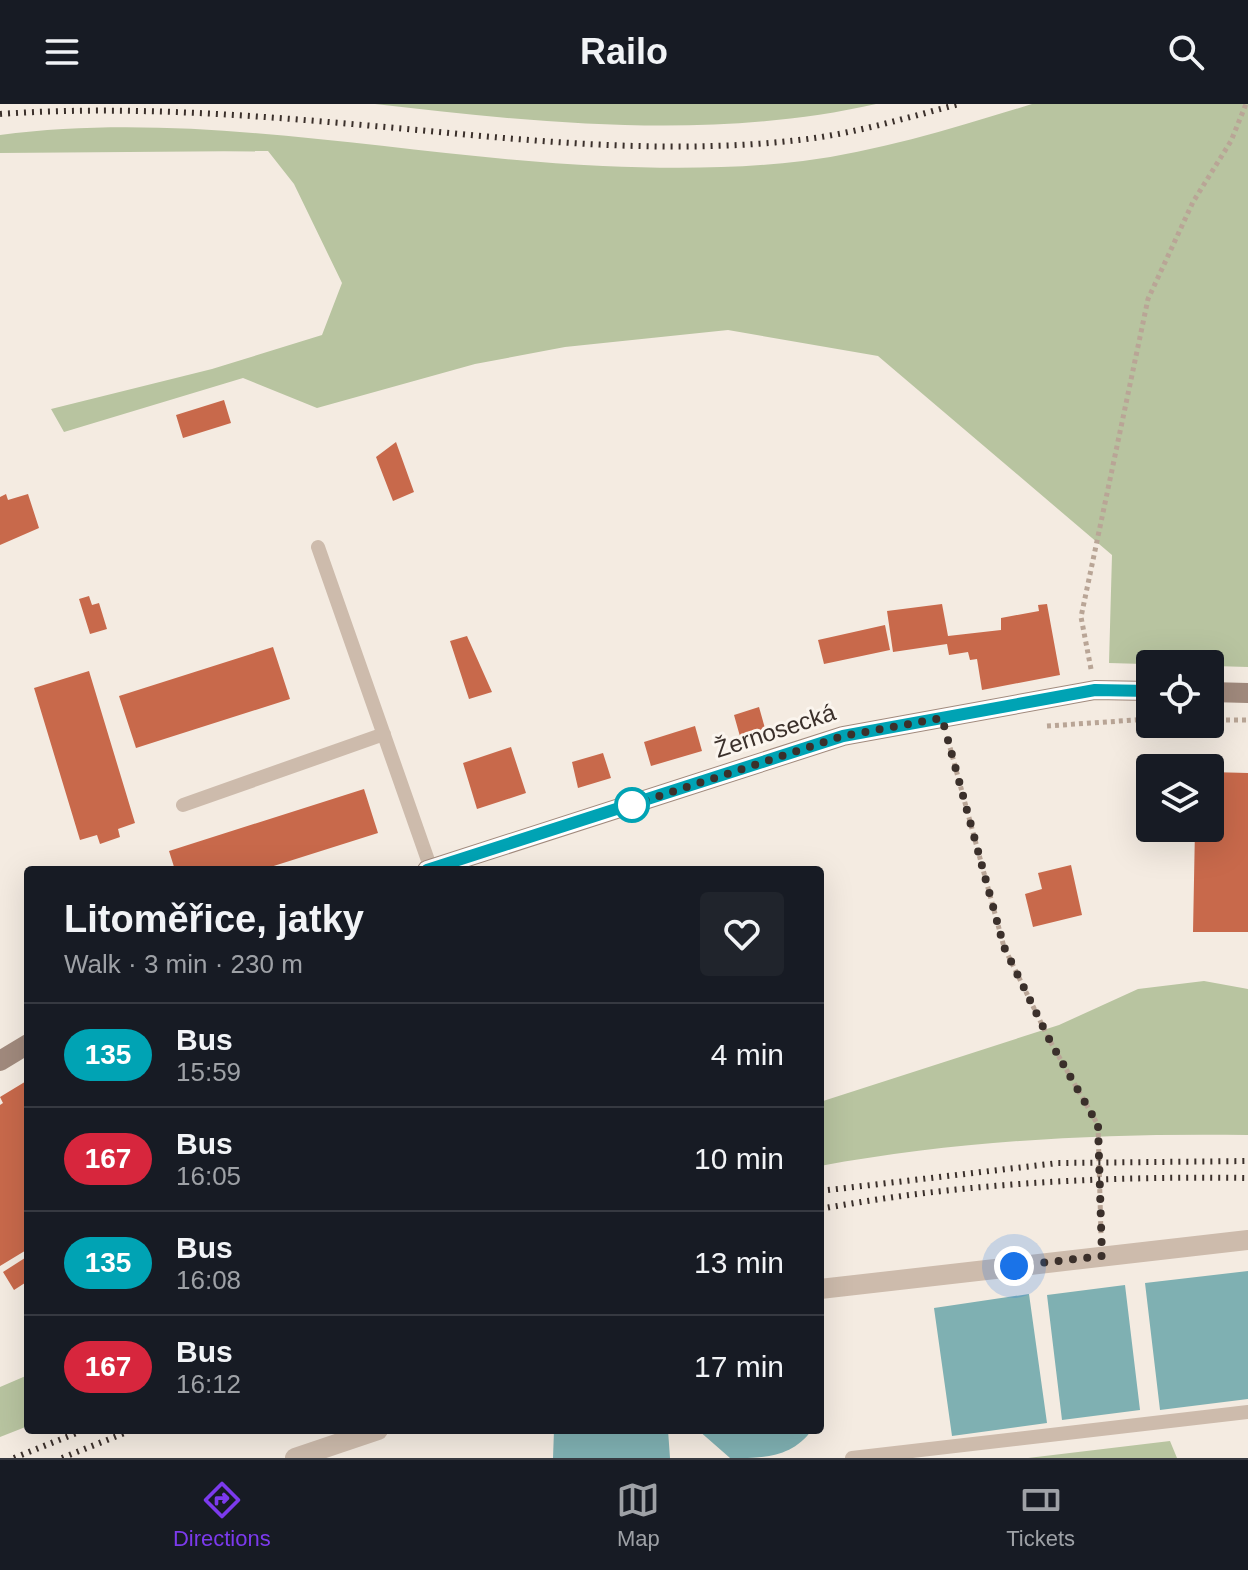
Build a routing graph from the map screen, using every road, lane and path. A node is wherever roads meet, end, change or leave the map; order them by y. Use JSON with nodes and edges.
{"nodes":[{"id":1,"x":1246,"y":104,"type":"edge"},
{"id":2,"x":318,"y":547,"type":"dead end"},
{"id":3,"x":1095,"y":690,"type":"junction"},
{"id":4,"x":1136,"y":691,"type":"edge"},
{"id":5,"x":1224,"y":692,"type":"edge"},
{"id":6,"x":1248,"y":693,"type":"edge"},
{"id":7,"x":942,"y":718,"type":"junction"},
{"id":8,"x":1136,"y":720,"type":"edge"},
{"id":9,"x":1224,"y":720,"type":"edge"},
{"id":10,"x":1248,"y":720,"type":"edge"},
{"id":11,"x":1038,"y":726,"type":"dead end"},
{"id":12,"x":384,"y":734,"type":"junction"},
{"id":13,"x":962,"y":736,"type":"dead end"},
{"id":14,"x":947,"y":739,"type":"junction"},
{"id":15,"x":932,"y":741,"type":"dead end"},
{"id":16,"x":183,"y":805,"type":"dead end"},
{"id":17,"x":428,"y":866,"type":"edge"},
{"id":18,"x":438,"y":866,"type":"edge"},
{"id":19,"x":24,"y":1046,"type":"edge"},
{"id":20,"x":0,"y":1061,"type":"edge"},
{"id":21,"x":1248,"y":1240,"type":"edge"},
{"id":22,"x":1102,"y":1256,"type":"junction"},
{"id":23,"x":824,"y":1289,"type":"edge"},
{"id":24,"x":1248,"y":1412,"type":"edge"},
{"id":25,"x":366,"y":1434,"type":"edge"},
{"id":26,"x":295,"y":1458,"type":"edge"},
{"id":27,"x":852,"y":1458,"type":"edge"}],
"edges":[{"from":1,"to":3,"type":"path"},
{"from":2,"to":12,"type":"lane"},
{"from":3,"to":4,"type":"main road","name":"Žernosecká"},
{"from":3,"to":7,"type":"main road","name":"Žernosecká"},
{"from":5,"to":6,"type":"main road"},
{"from":7,"to":14,"type":"path"},
{"from":7,"to":18,"type":"main road","name":"Žernosecká"},
{"from":8,"to":11,"type":"path"},
{"from":9,"to":10,"type":"path"},
{"from":12,"to":16,"type":"lane"},
{"from":12,"to":17,"type":"lane"},
{"from":13,"to":14,"type":"path"},
{"from":14,"to":15,"type":"path"},
{"from":14,"to":22,"type":"path"},
{"from":19,"to":20,"type":"main road"},
{"from":21,"to":22,"type":"street"},
{"from":22,"to":23,"type":"street"},
{"from":24,"to":27,"type":"lane"},
{"from":25,"to":26,"type":"street"}]}
